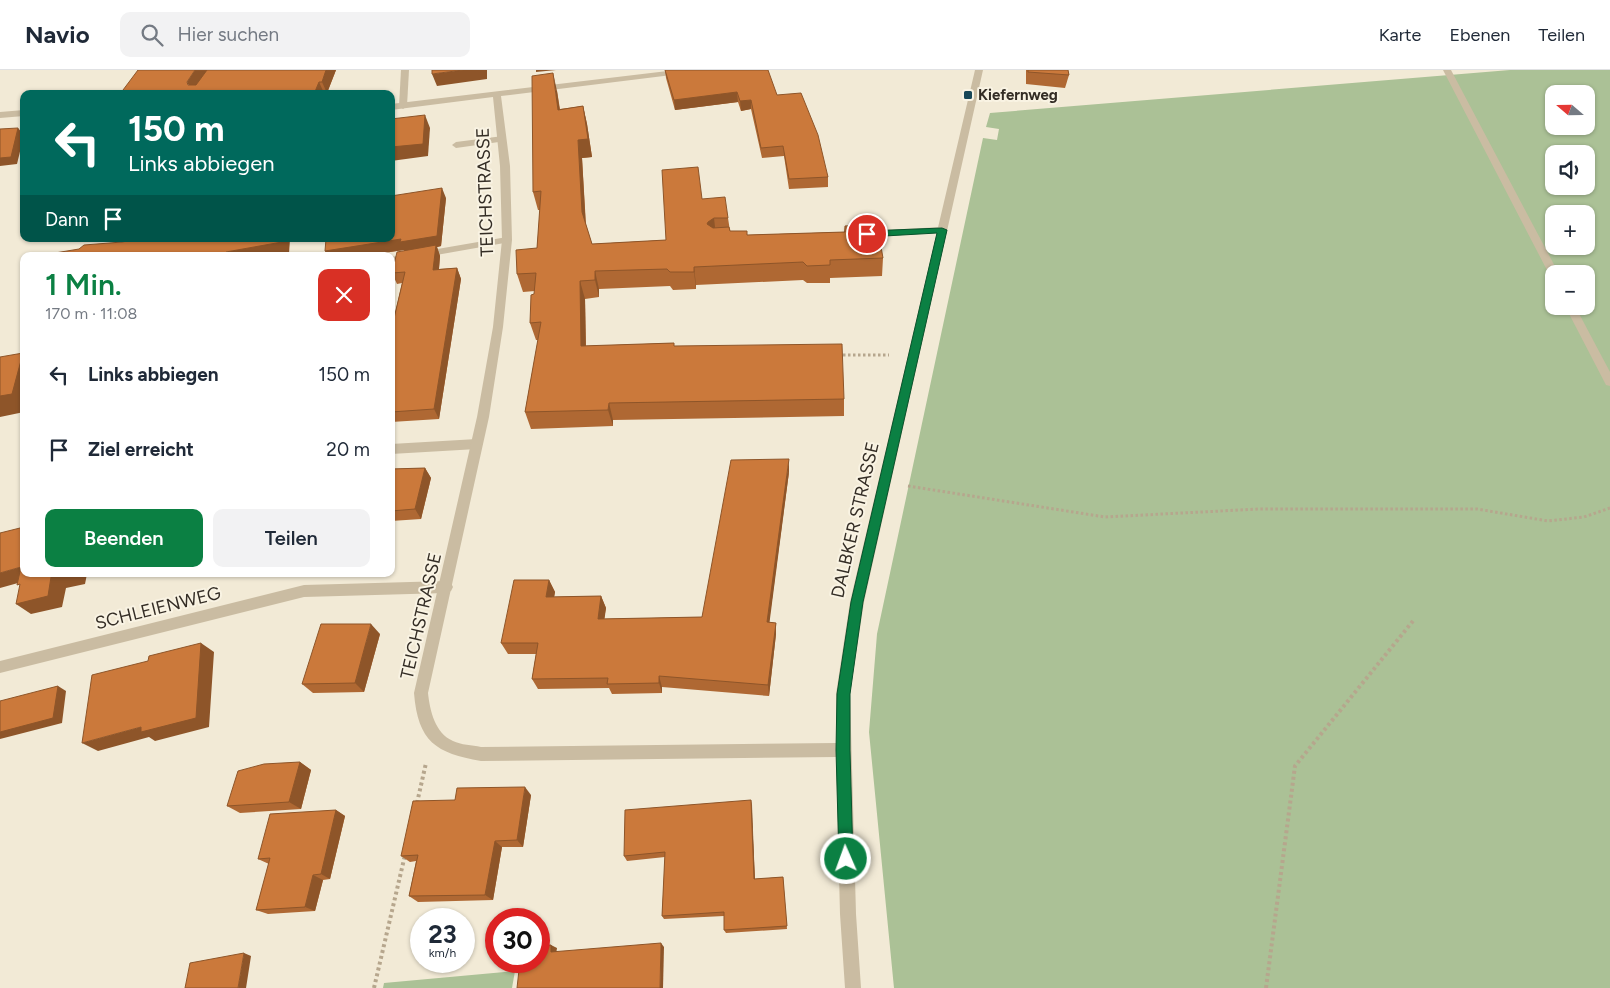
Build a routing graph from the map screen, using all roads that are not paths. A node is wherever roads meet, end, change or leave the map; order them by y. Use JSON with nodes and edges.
{"nodes":[{"id":1,"x":405,"y":70,"type":"edge"},
{"id":2,"x":696,"y":70,"type":"edge"},
{"id":3,"x":979,"y":70,"type":"edge"},
{"id":4,"x":1447,"y":70,"type":"edge"},
{"id":5,"x":498,"y":94,"type":"junction"},
{"id":6,"x":403,"y":106,"type":"junction"},
{"id":7,"x":395,"y":107,"type":"edge"},
{"id":8,"x":20,"y":113,"type":"edge"},
{"id":9,"x":0,"y":115,"type":"edge"},
{"id":10,"x":503,"y":139,"type":"junction"},
{"id":11,"x":456,"y":145,"type":"dead end"},
{"id":12,"x":942,"y":230,"type":"junction"},
{"id":13,"x":854,"y":235,"type":"edge"},
{"id":14,"x":507,"y":240,"type":"junction"},
{"id":15,"x":395,"y":259,"type":"edge"},
{"id":16,"x":1549,"y":265,"type":"edge"},
{"id":17,"x":1575,"y":315,"type":"edge"},
{"id":18,"x":1610,"y":382,"type":"edge"},
{"id":19,"x":477,"y":444,"type":"junction"},
{"id":20,"x":395,"y":449,"type":"edge"},
{"id":21,"x":446,"y":586,"type":"junction"},
{"id":22,"x":0,"y":667,"type":"edge"},
{"id":23,"x":843,"y":750,"type":"junction"},
{"id":24,"x":853,"y":988,"type":"edge"}],
"edges":[{"from":1,"to":6,"type":"street"},
{"from":2,"to":5,"type":"street"},
{"from":3,"to":12,"type":"street","name":"DALBKER STRASSE"},
{"from":4,"to":16,"type":"street"},
{"from":5,"to":6,"type":"street"},
{"from":5,"to":10,"type":"street","name":"TEICHSTRASSE"},
{"from":6,"to":7,"type":"street"},
{"from":8,"to":9,"type":"street"},
{"from":10,"to":11,"type":"street"},
{"from":10,"to":14,"type":"street","name":"TEICHSTRASSE"},
{"from":12,"to":13,"type":"street"},
{"from":12,"to":23,"type":"street","name":"DALBKER STRASSE"},
{"from":14,"to":15,"type":"street"},
{"from":14,"to":19,"type":"street","name":"TEICHSTRASSE"},
{"from":17,"to":18,"type":"street"},
{"from":19,"to":20,"type":"street"},
{"from":19,"to":21,"type":"street","name":"TEICHSTRASSE"},
{"from":21,"to":22,"type":"street","name":"SCHLEIENWEG"},
{"from":21,"to":23,"type":"street","name":"TEICHSTRASSE"},
{"from":23,"to":24,"type":"street","name":"DALBKER STRASSE"}]}
